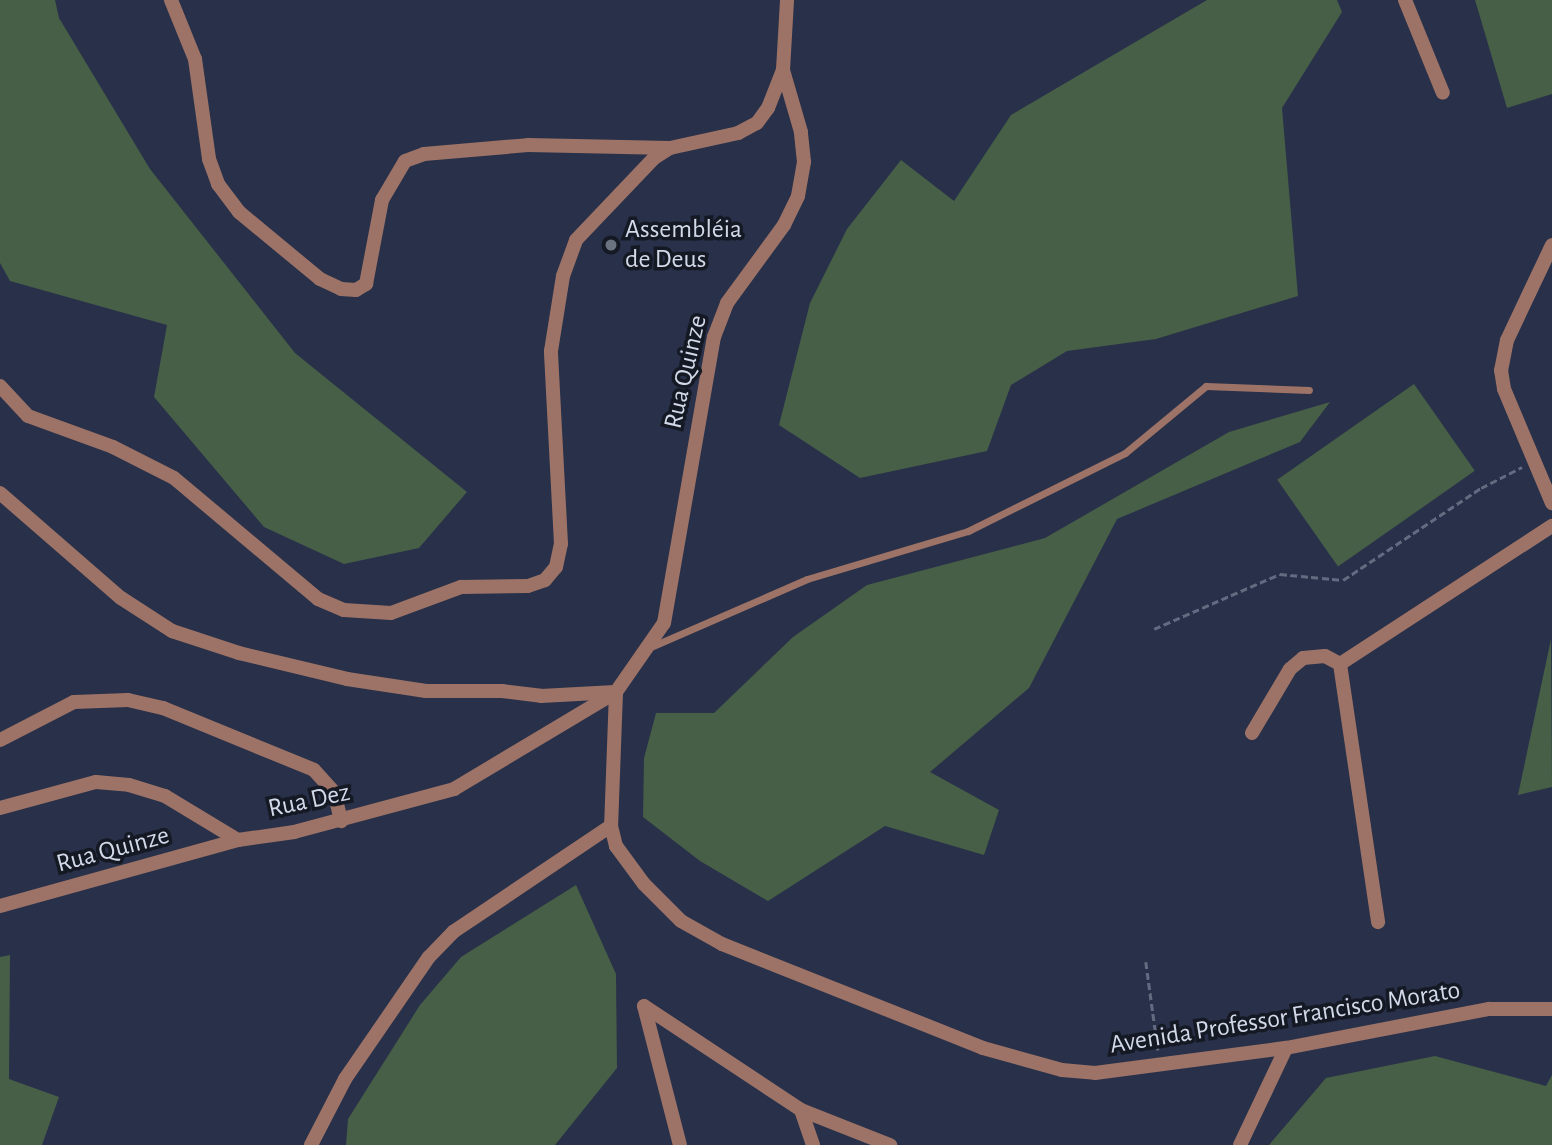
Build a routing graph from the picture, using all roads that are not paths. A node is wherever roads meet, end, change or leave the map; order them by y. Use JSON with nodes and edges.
{"nodes":[{"id":1,"x":171,"y":0,"type":"edge"},
{"id":2,"x":786,"y":0,"type":"edge"},
{"id":3,"x":1405,"y":0,"type":"edge"},
{"id":4,"x":783,"y":70,"type":"junction"},
{"id":5,"x":1443,"y":93,"type":"dead end"},
{"id":6,"x":670,"y":148,"type":"junction"},
{"id":7,"x":1552,"y":245,"type":"edge"},
{"id":8,"x":0,"y":386,"type":"edge"},
{"id":9,"x":1309,"y":390,"type":"dead end"},
{"id":10,"x":0,"y":493,"type":"edge"},
{"id":11,"x":1552,"y":503,"type":"edge"},
{"id":12,"x":1552,"y":526,"type":"edge"},
{"id":13,"x":653,"y":646,"type":"junction"},
{"id":14,"x":1340,"y":664,"type":"junction"},
{"id":15,"x":616,"y":692,"type":"junction"},
{"id":16,"x":1252,"y":733,"type":"dead end"},
{"id":17,"x":0,"y":740,"type":"edge"},
{"id":18,"x":0,"y":808,"type":"edge"},
{"id":19,"x":341,"y":821,"type":"junction"},
{"id":20,"x":611,"y":826,"type":"junction"},
{"id":21,"x":238,"y":840,"type":"junction"},
{"id":22,"x":0,"y":906,"type":"edge"},
{"id":23,"x":1378,"y":922,"type":"dead end"},
{"id":24,"x":1552,"y":1009,"type":"edge"},
{"id":25,"x":1286,"y":1048,"type":"junction"},
{"id":26,"x":801,"y":1110,"type":"junction"},
{"id":27,"x":311,"y":1145,"type":"edge"},
{"id":28,"x":680,"y":1145,"type":"edge"},
{"id":29,"x":813,"y":1145,"type":"edge"},
{"id":30,"x":890,"y":1145,"type":"edge"},
{"id":31,"x":1240,"y":1145,"type":"edge"}],
"edges":[{"from":1,"to":6,"type":"street"},
{"from":2,"to":4,"type":"street"},
{"from":3,"to":5,"type":"street"},
{"from":4,"to":6,"type":"street"},
{"from":4,"to":13,"type":"street","name":"Rua Quinze"},
{"from":6,"to":8,"type":"street"},
{"from":7,"to":11,"type":"street"},
{"from":9,"to":13,"type":"lane"},
{"from":10,"to":15,"type":"street"},
{"from":12,"to":14,"type":"street"},
{"from":13,"to":15,"type":"street","name":"Rua Quinze"},
{"from":14,"to":16,"type":"street"},
{"from":14,"to":23,"type":"street"},
{"from":15,"to":19,"type":"street","name":"Rua Dez"},
{"from":15,"to":20,"type":"street","name":"Avenida Professor Francisco Morato"},
{"from":17,"to":19,"type":"street"},
{"from":18,"to":21,"type":"street","name":"Rua Dez"},
{"from":19,"to":21,"type":"street","name":"Rua Dez"},
{"from":20,"to":25,"type":"street","name":"Avenida Professor Francisco Morato"},
{"from":20,"to":27,"type":"street"},
{"from":21,"to":22,"type":"street","name":"Rua Quinze"},
{"from":24,"to":25,"type":"street","name":"Avenida Professor Francisco Morato"},
{"from":25,"to":31,"type":"street"},
{"from":26,"to":28,"type":"street"},
{"from":26,"to":29,"type":"street"},
{"from":26,"to":30,"type":"street"}]}
